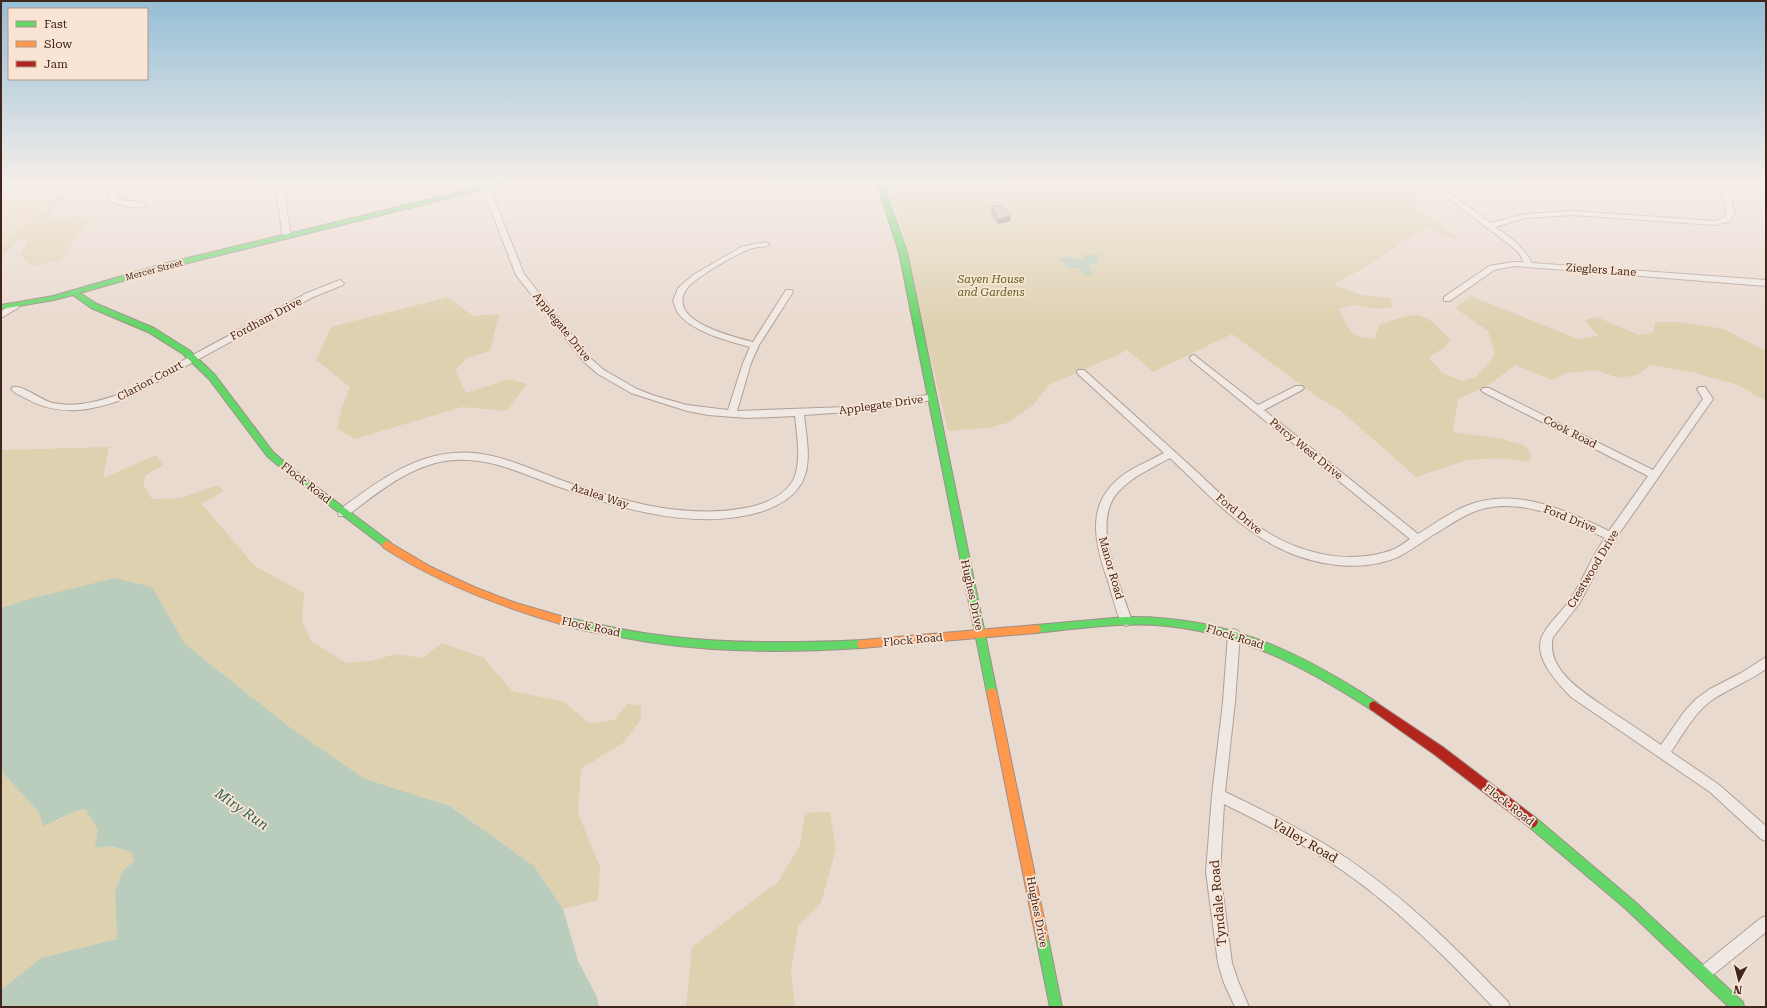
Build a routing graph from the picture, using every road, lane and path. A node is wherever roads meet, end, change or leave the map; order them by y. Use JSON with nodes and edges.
{"nodes":[{"id":1,"x":286,"y":231,"type":"edge"},
{"id":2,"x":310,"y":231,"type":"edge"},
{"id":3,"x":503,"y":231,"type":"edge"},
{"id":4,"x":896,"y":231,"type":"edge"},
{"id":5,"x":1496,"y":231,"type":"edge"},
{"id":6,"x":287,"y":237,"type":"junction"},
{"id":7,"x":765,"y":244,"type":"dead end"},
{"id":8,"x":1529,"y":265,"type":"junction"},
{"id":9,"x":340,"y":283,"type":"dead end"},
{"id":10,"x":1766,"y":283,"type":"edge"},
{"id":11,"x":789,"y":292,"type":"dead end"},
{"id":12,"x":75,"y":293,"type":"junction"},
{"id":13,"x":1447,"y":300,"type":"dead end"},
{"id":14,"x":15,"y":306,"type":"junction"},
{"id":15,"x":1,"y":308,"type":"edge"},
{"id":16,"x":1,"y":315,"type":"edge"},
{"id":17,"x":755,"y":345,"type":"junction"},
{"id":18,"x":194,"y":358,"type":"junction"},
{"id":19,"x":1194,"y":358,"type":"dead end"},
{"id":20,"x":1081,"y":372,"type":"dead end"},
{"id":21,"x":16,"y":388,"type":"dead end"},
{"id":22,"x":1299,"y":388,"type":"dead end"},
{"id":23,"x":1702,"y":389,"type":"dead end"},
{"id":24,"x":1486,"y":390,"type":"dead end"},
{"id":25,"x":932,"y":397,"type":"junction"},
{"id":26,"x":1257,"y":409,"type":"junction"},
{"id":27,"x":799,"y":413,"type":"junction"},
{"id":28,"x":732,"y":414,"type":"junction"},
{"id":29,"x":1170,"y":454,"type":"junction"},
{"id":30,"x":1655,"y":475,"type":"junction"},
{"id":31,"x":344,"y":513,"type":"junction"},
{"id":32,"x":1611,"y":536,"type":"junction"},
{"id":33,"x":1418,"y":540,"type":"junction"},
{"id":34,"x":1126,"y":620,"type":"junction"},
{"id":35,"x":981,"y":634,"type":"junction"},
{"id":36,"x":1234,"y":634,"type":"junction"},
{"id":37,"x":1766,"y":662,"type":"edge"},
{"id":38,"x":1664,"y":753,"type":"junction"},
{"id":39,"x":1218,"y":795,"type":"junction"},
{"id":40,"x":1766,"y":835,"type":"edge"},
{"id":41,"x":1766,"y":922,"type":"edge"},
{"id":42,"x":1704,"y":973,"type":"junction"},
{"id":43,"x":1056,"y":1007,"type":"edge"},
{"id":44,"x":1242,"y":1007,"type":"edge"},
{"id":45,"x":1503,"y":1007,"type":"edge"},
{"id":46,"x":1738,"y":1007,"type":"edge"}],
"edges":[{"from":1,"to":6,"type":"street"},
{"from":2,"to":6,"type":"street","name":"Mercer Street"},
{"from":3,"to":28,"type":"street","name":"Applegate Drive"},
{"from":4,"to":25,"type":"street","name":"Hughes Drive"},
{"from":5,"to":8,"type":"street"},
{"from":6,"to":12,"type":"street","name":"Mercer Street"},
{"from":7,"to":17,"type":"street"},
{"from":8,"to":10,"type":"street","name":"Zieglers Lane"},
{"from":8,"to":13,"type":"street","name":"Zieglers Lane"},
{"from":9,"to":18,"type":"street","name":"Fordham Drive"},
{"from":11,"to":17,"type":"street"},
{"from":12,"to":14,"type":"street","name":"Mercer Street"},
{"from":12,"to":18,"type":"street","name":"Flock Road"},
{"from":14,"to":15,"type":"street","name":"Mercer Street"},
{"from":14,"to":16,"type":"street"},
{"from":17,"to":28,"type":"street"},
{"from":18,"to":21,"type":"street","name":"Clarion Court"},
{"from":18,"to":31,"type":"street","name":"Flock Road"},
{"from":19,"to":26,"type":"street","name":"Percy West Drive"},
{"from":20,"to":29,"type":"street","name":"Ford Drive"},
{"from":22,"to":26,"type":"street"},
{"from":23,"to":30,"type":"street","name":"Crestwood Drive"},
{"from":24,"to":30,"type":"street","name":"Cook Road"},
{"from":25,"to":27,"type":"street","name":"Applegate Drive"},
{"from":25,"to":35,"type":"street","name":"Hughes Drive"},
{"from":26,"to":33,"type":"street","name":"Percy West Drive"},
{"from":27,"to":28,"type":"street","name":"Applegate Drive"},
{"from":27,"to":31,"type":"street","name":"Azalea Way"},
{"from":29,"to":33,"type":"street","name":"Ford Drive"},
{"from":29,"to":34,"type":"street","name":"Manor Road"},
{"from":30,"to":32,"type":"street","name":"Crestwood Drive"},
{"from":31,"to":35,"type":"street","name":"Flock Road"},
{"from":32,"to":33,"type":"street","name":"Ford Drive"},
{"from":32,"to":38,"type":"street","name":"Crestwood Drive"},
{"from":34,"to":35,"type":"street","name":"Flock Road"},
{"from":34,"to":36,"type":"street","name":"Flock Road"},
{"from":35,"to":43,"type":"street","name":"Hughes Drive"},
{"from":36,"to":39,"type":"street"},
{"from":36,"to":42,"type":"street","name":"Flock Road"},
{"from":37,"to":38,"type":"street"},
{"from":38,"to":40,"type":"street","name":"Crestwood Drive"},
{"from":39,"to":44,"type":"street","name":"Tyndale Road"},
{"from":39,"to":45,"type":"street","name":"Valley Road"},
{"from":41,"to":42,"type":"street"},
{"from":42,"to":46,"type":"street","name":"Flock Road"}]}
